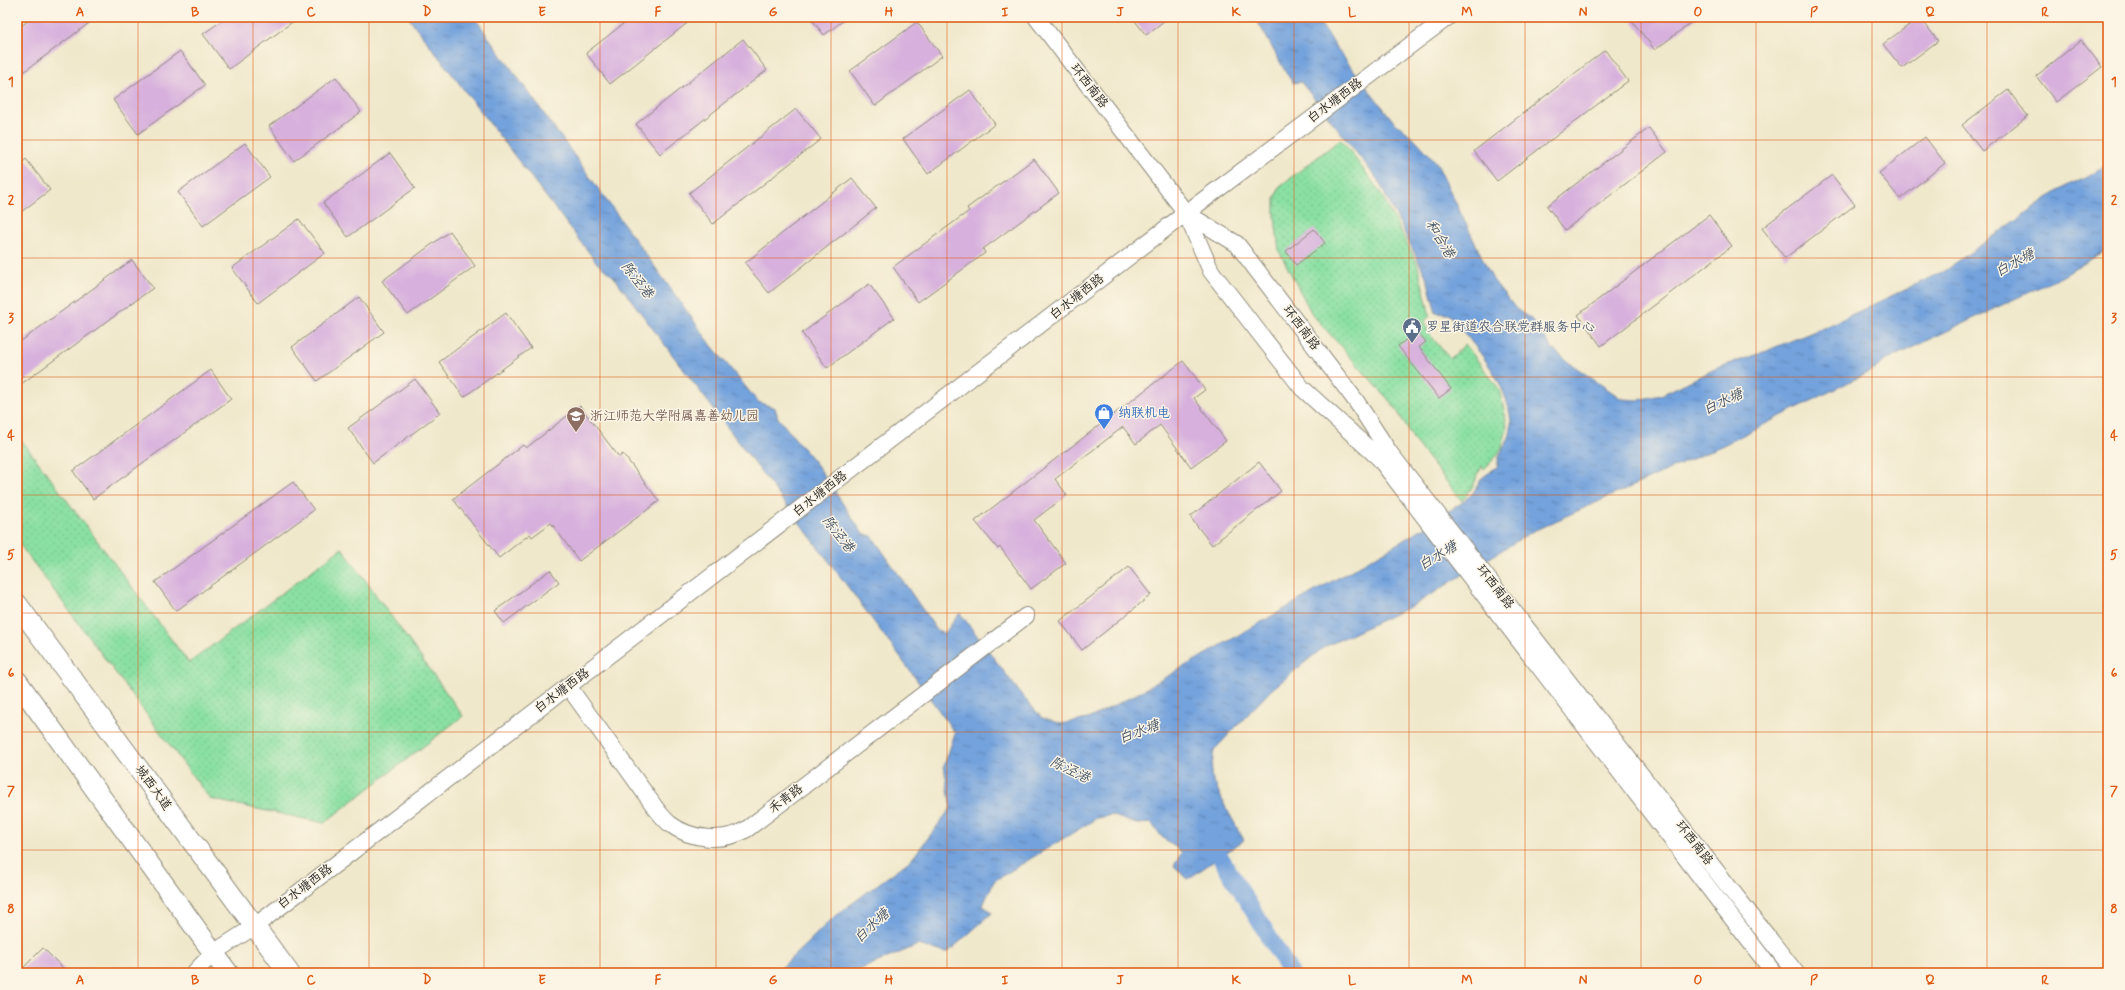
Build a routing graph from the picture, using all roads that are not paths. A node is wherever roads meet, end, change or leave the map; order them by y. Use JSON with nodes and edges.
{"nodes":[{"id":1,"x":1036,"y":17,"type":"edge"},
{"id":2,"x":1448,"y":17,"type":"edge"},
{"id":3,"x":1186,"y":213,"type":"junction"},
{"id":4,"x":1384,"y":455,"type":"junction"},
{"id":5,"x":17,"y":604,"type":"edge"},
{"id":6,"x":1026,"y":616,"type":"dead end"},
{"id":7,"x":1510,"y":617,"type":"junction"},
{"id":8,"x":17,"y":681,"type":"edge"},
{"id":9,"x":568,"y":686,"type":"junction"},
{"id":10,"x":254,"y":926,"type":"junction"},
{"id":11,"x":213,"y":953,"type":"junction"},
{"id":12,"x":194,"y":973,"type":"edge"},
{"id":13,"x":228,"y":973,"type":"edge"},
{"id":14,"x":289,"y":973,"type":"edge"},
{"id":15,"x":1774,"y":973,"type":"edge"},
{"id":16,"x":1796,"y":973,"type":"edge"}],
"edges":[{"from":1,"to":3,"type":"street","name":"环西南路"},
{"from":2,"to":3,"type":"street","name":"白水塘西路"},
{"from":3,"to":4,"type":"street","name":"环西南路"},
{"from":3,"to":4,"type":"street","name":"环西南路"},
{"from":3,"to":9,"type":"street","name":"白水塘西路"},
{"from":4,"to":7,"type":"street","name":"环西南路"},
{"from":5,"to":10,"type":"main road","name":"城西大道"},
{"from":6,"to":9,"type":"street","name":"禾青路"},
{"from":7,"to":15,"type":"street","name":"环西南路"},
{"from":7,"to":16,"type":"street","name":"环西南路"},
{"from":8,"to":11,"type":"main road"},
{"from":9,"to":10,"type":"street","name":"白水塘西路"},
{"from":10,"to":11,"type":"street","name":"白水塘西路"},
{"from":10,"to":14,"type":"main road","name":"城西大道"},
{"from":11,"to":12,"type":"street","name":"白水塘西路"},
{"from":11,"to":13,"type":"main road"}]}
